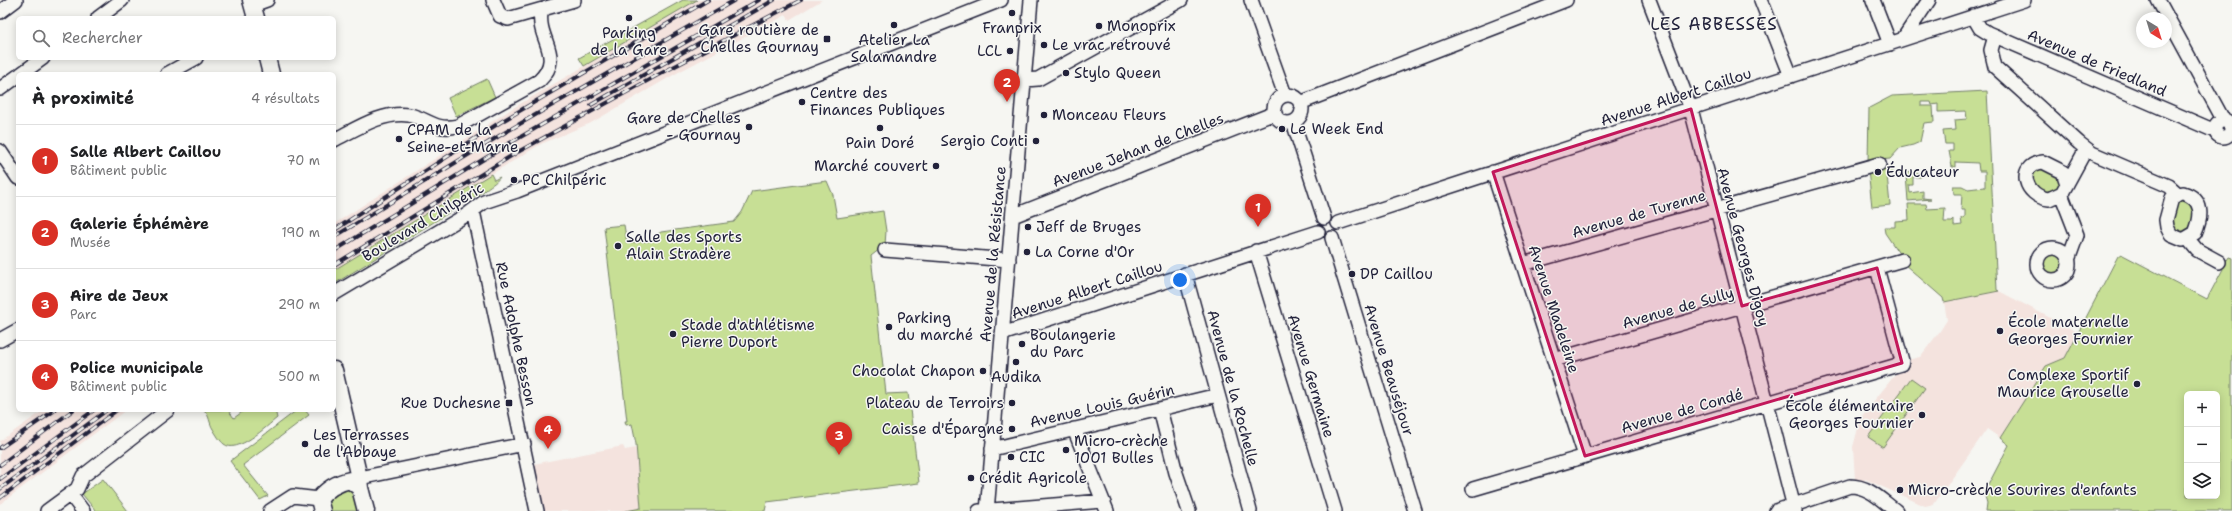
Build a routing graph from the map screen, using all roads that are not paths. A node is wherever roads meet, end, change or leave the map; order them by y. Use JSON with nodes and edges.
{"nodes":[{"id":1,"x":16,"y":0,"type":"edge"},
{"id":2,"x":122,"y":0,"type":"edge"},
{"id":3,"x":493,"y":0,"type":"edge"},
{"id":4,"x":574,"y":0,"type":"edge"},
{"id":5,"x":1001,"y":0,"type":"edge"},
{"id":6,"x":1031,"y":0,"type":"edge"},
{"id":7,"x":1181,"y":0,"type":"edge"},
{"id":8,"x":1251,"y":0,"type":"edge"},
{"id":9,"x":1566,"y":0,"type":"edge"},
{"id":10,"x":1649,"y":0,"type":"edge"},
{"id":11,"x":1761,"y":0,"type":"edge"},
{"id":12,"x":1873,"y":0,"type":"edge"},
{"id":13,"x":1928,"y":0,"type":"edge"},
{"id":14,"x":2024,"y":0,"type":"edge"},
{"id":15,"x":2158,"y":0,"type":"edge"},
{"id":16,"x":546,"y":8,"type":"junction"},
{"id":17,"x":0,"y":12,"type":"edge"},
{"id":18,"x":101,"y":16,"type":"edge"},
{"id":19,"x":1973,"y":16,"type":"junction"},
{"id":20,"x":1995,"y":36,"type":"junction"},
{"id":21,"x":1903,"y":39,"type":"junction"},
{"id":22,"x":1890,"y":44,"type":"junction"},
{"id":23,"x":40,"y":60,"type":"edge"},
{"id":24,"x":192,"y":60,"type":"edge"},
{"id":25,"x":268,"y":60,"type":"edge"},
{"id":26,"x":24,"y":72,"type":"edge"},
{"id":27,"x":171,"y":72,"type":"edge"},
{"id":28,"x":270,"y":72,"type":"edge"},
{"id":29,"x":1791,"y":76,"type":"junction"},
{"id":30,"x":16,"y":77,"type":"edge"},
{"id":31,"x":1025,"y":80,"type":"junction"},
{"id":32,"x":0,"y":89,"type":"edge"},
{"id":33,"x":1285,"y":95,"type":"junction"},
{"id":34,"x":1300,"y":103,"type":"junction"},
{"id":35,"x":1691,"y":109,"type":"junction"},
{"id":36,"x":1275,"y":113,"type":"junction"},
{"id":37,"x":2224,"y":121,"type":"junction"},
{"id":38,"x":1293,"y":122,"type":"junction"},
{"id":39,"x":2215,"y":132,"type":"junction"},
{"id":40,"x":2230,"y":135,"type":"edge"},
{"id":41,"x":336,"y":139,"type":"edge"},
{"id":42,"x":2086,"y":149,"type":"junction"},
{"id":43,"x":8,"y":156,"type":"edge"},
{"id":44,"x":1879,"y":164,"type":"dead end"},
{"id":45,"x":1493,"y":172,"type":"junction"},
{"id":46,"x":16,"y":174,"type":"edge"},
{"id":47,"x":2178,"y":194,"type":"junction"},
{"id":48,"x":1717,"y":208,"type":"junction"},
{"id":49,"x":473,"y":211,"type":"junction"},
{"id":50,"x":1013,"y":216,"type":"junction"},
{"id":51,"x":1324,"y":218,"type":"junction"},
{"id":52,"x":1338,"y":223,"type":"junction"},
{"id":53,"x":1318,"y":232,"type":"junction"},
{"id":54,"x":1332,"y":238,"type":"junction"},
{"id":55,"x":2188,"y":239,"type":"junction"},
{"id":56,"x":884,"y":250,"type":"dead end"},
{"id":57,"x":1256,"y":251,"type":"junction"},
{"id":58,"x":1009,"y":260,"type":"junction"},
{"id":59,"x":1902,"y":260,"type":"dead end"},
{"id":60,"x":2068,"y":260,"type":"dead end"},
{"id":61,"x":2219,"y":262,"type":"dead end"},
{"id":62,"x":1523,"y":264,"type":"junction"},
{"id":63,"x":1877,"y":268,"type":"junction"},
{"id":64,"x":1185,"y":274,"type":"junction"},
{"id":65,"x":336,"y":293,"type":"edge"},
{"id":66,"x":1742,"y":306,"type":"junction"},
{"id":67,"x":16,"y":331,"type":"edge"},
{"id":68,"x":1002,"y":334,"type":"junction"},
{"id":69,"x":0,"y":340,"type":"edge"},
{"id":70,"x":1554,"y":360,"type":"junction"},
{"id":71,"x":336,"y":382,"type":"edge"},
{"id":72,"x":1218,"y":395,"type":"junction"},
{"id":73,"x":1768,"y":403,"type":"junction"},
{"id":74,"x":1160,"y":409,"type":"junction"},
{"id":75,"x":165,"y":412,"type":"edge"},
{"id":76,"x":333,"y":412,"type":"edge"},
{"id":77,"x":1074,"y":429,"type":"junction"},
{"id":78,"x":524,"y":444,"type":"junction"},
{"id":79,"x":992,"y":449,"type":"junction"},
{"id":80,"x":1585,"y":456,"type":"junction"},
{"id":81,"x":352,"y":482,"type":"junction"},
{"id":82,"x":1473,"y":489,"type":"dead end"},
{"id":83,"x":70,"y":494,"type":"junction"},
{"id":84,"x":321,"y":505,"type":"edge"},
{"id":85,"x":1105,"y":506,"type":"edge"},
{"id":86,"x":1794,"y":508,"type":"edge"},
{"id":87,"x":984,"y":510,"type":"edge"},
{"id":88,"x":47,"y":511,"type":"edge"},
{"id":89,"x":83,"y":511,"type":"edge"},
{"id":90,"x":270,"y":511,"type":"edge"},
{"id":91,"x":366,"y":511,"type":"edge"},
{"id":92,"x":537,"y":511,"type":"edge"},
{"id":93,"x":1189,"y":511,"type":"edge"},
{"id":94,"x":1250,"y":511,"type":"edge"},
{"id":95,"x":1335,"y":511,"type":"edge"},
{"id":96,"x":1416,"y":511,"type":"edge"},
{"id":97,"x":1776,"y":511,"type":"edge"},
{"id":98,"x":1896,"y":511,"type":"edge"}],
"edges":[{"from":1,"to":17,"type":"street"},
{"from":2,"to":18,"type":"street"},
{"from":3,"to":16,"type":"street"},
{"from":4,"to":16,"type":"street"},
{"from":5,"to":49,"type":"street","name":"Boulevard Chilpéric"},
{"from":6,"to":31,"type":"street","name":"Avenue de la Résistance"},
{"from":7,"to":31,"type":"street"},
{"from":8,"to":33,"type":"street"},
{"from":9,"to":34,"type":"street"},
{"from":10,"to":35,"type":"street","name":"Avenue Georges Digoy"},
{"from":11,"to":29,"type":"street"},
{"from":12,"to":22,"type":"street"},
{"from":13,"to":21,"type":"street"},
{"from":14,"to":19,"type":"street","name":"Avenue Albert Caillou"},
{"from":15,"to":37,"type":"street"},
{"from":16,"to":41,"type":"street"},
{"from":19,"to":20,"type":"street","name":"Avenue de Friedland"},
{"from":19,"to":21,"type":"street","name":"Avenue Albert Caillou"},
{"from":20,"to":39,"type":"street","name":"Avenue de Friedland"},
{"from":20,"to":42,"type":"street"},
{"from":21,"to":22,"type":"street","name":"Avenue Albert Caillou"},
{"from":22,"to":29,"type":"street","name":"Avenue Albert Caillou"},
{"from":23,"to":26,"type":"street"},
{"from":24,"to":27,"type":"street"},
{"from":25,"to":28,"type":"main road"},
{"from":29,"to":35,"type":"street","name":"Avenue Albert Caillou"},
{"from":30,"to":32,"type":"street"},
{"from":31,"to":50,"type":"street","name":"Avenue de la Résistance"},
{"from":33,"to":34,"type":"street"},
{"from":33,"to":36,"type":"street"},
{"from":34,"to":38,"type":"street"},
{"from":35,"to":45,"type":"street","name":"Avenue Albert Caillou"},
{"from":35,"to":48,"type":"street","name":"Avenue Georges Digoy"},
{"from":36,"to":38,"type":"street"},
{"from":36,"to":50,"type":"street","name":"Avenue Jehan de Chelles"},
{"from":37,"to":39,"type":"street"},
{"from":37,"to":40,"type":"street"},
{"from":38,"to":51,"type":"street"},
{"from":39,"to":40,"type":"street"},
{"from":42,"to":47,"type":"street"},
{"from":42,"to":60,"type":"street"},
{"from":43,"to":46,"type":"street"},
{"from":44,"to":48,"type":"street","name":"Avenue de Turenne"},
{"from":45,"to":52,"type":"street","name":"Avenue Albert Caillou"},
{"from":45,"to":62,"type":"street","name":"Avenue Madeleine"},
{"from":47,"to":55,"type":"street"},
{"from":47,"to":55,"type":"street"},
{"from":48,"to":62,"type":"street","name":"Avenue de Turenne"},
{"from":48,"to":66,"type":"street","name":"Avenue Georges Digoy"},
{"from":49,"to":65,"type":"street","name":"Boulevard Chilpéric"},
{"from":49,"to":78,"type":"street","name":"Rue Adolphe Besson"},
{"from":50,"to":58,"type":"street","name":"Avenue de la Résistance"},
{"from":51,"to":52,"type":"street"},
{"from":51,"to":53,"type":"street"},
{"from":52,"to":54,"type":"street"},
{"from":53,"to":54,"type":"street"},
{"from":53,"to":57,"type":"street","name":"Avenue Albert Caillou"},
{"from":54,"to":96,"type":"street","name":"Avenue Beauséjour"},
{"from":55,"to":61,"type":"street"},
{"from":56,"to":58,"type":"street"},
{"from":57,"to":64,"type":"street","name":"Avenue Albert Caillou"},
{"from":57,"to":95,"type":"street","name":"Avenue Germaine"},
{"from":58,"to":68,"type":"street","name":"Avenue de la Résistance"},
{"from":59,"to":63,"type":"street","name":"Avenue de Sully"},
{"from":62,"to":70,"type":"street","name":"Avenue Madeleine"},
{"from":63,"to":66,"type":"street","name":"Avenue de Sully"},
{"from":63,"to":73,"type":"street","name":"Avenue de Condé"},
{"from":64,"to":68,"type":"street","name":"Avenue Albert Caillou"},
{"from":64,"to":72,"type":"street","name":"Avenue de la Rochelle"},
{"from":66,"to":70,"type":"street","name":"Avenue de Sully"},
{"from":66,"to":73,"type":"street","name":"Avenue Georges Digoy"},
{"from":67,"to":69,"type":"street"},
{"from":68,"to":79,"type":"street","name":"Avenue de la Résistance"},
{"from":70,"to":80,"type":"street","name":"Avenue Madeleine"},
{"from":71,"to":81,"type":"main road"},
{"from":72,"to":74,"type":"street","name":"Avenue Louis Guérin"},
{"from":72,"to":94,"type":"street","name":"Avenue de la Rochelle"},
{"from":73,"to":80,"type":"street","name":"Avenue de Condé"},
{"from":73,"to":86,"type":"street","name":"Avenue Georges Digoy"},
{"from":74,"to":77,"type":"street","name":"Avenue Louis Guérin"},
{"from":74,"to":93,"type":"street"},
{"from":75,"to":83,"type":"street"},
{"from":76,"to":81,"type":"main road"},
{"from":77,"to":79,"type":"street","name":"Avenue Louis Guérin"},
{"from":77,"to":85,"type":"street"},
{"from":78,"to":81,"type":"street"},
{"from":78,"to":92,"type":"street","name":"Rue Adolphe Besson"},
{"from":79,"to":87,"type":"street","name":"Avenue de la Résistance"},
{"from":80,"to":82,"type":"street","name":"Avenue de Condé"},
{"from":81,"to":84,"type":"main road"},
{"from":81,"to":91,"type":"main road"},
{"from":83,"to":88,"type":"street"},
{"from":83,"to":89,"type":"street"},
{"from":84,"to":90,"type":"street"},
{"from":85,"to":87,"type":"street"},
{"from":86,"to":97,"type":"street"},
{"from":86,"to":98,"type":"street"}]}
